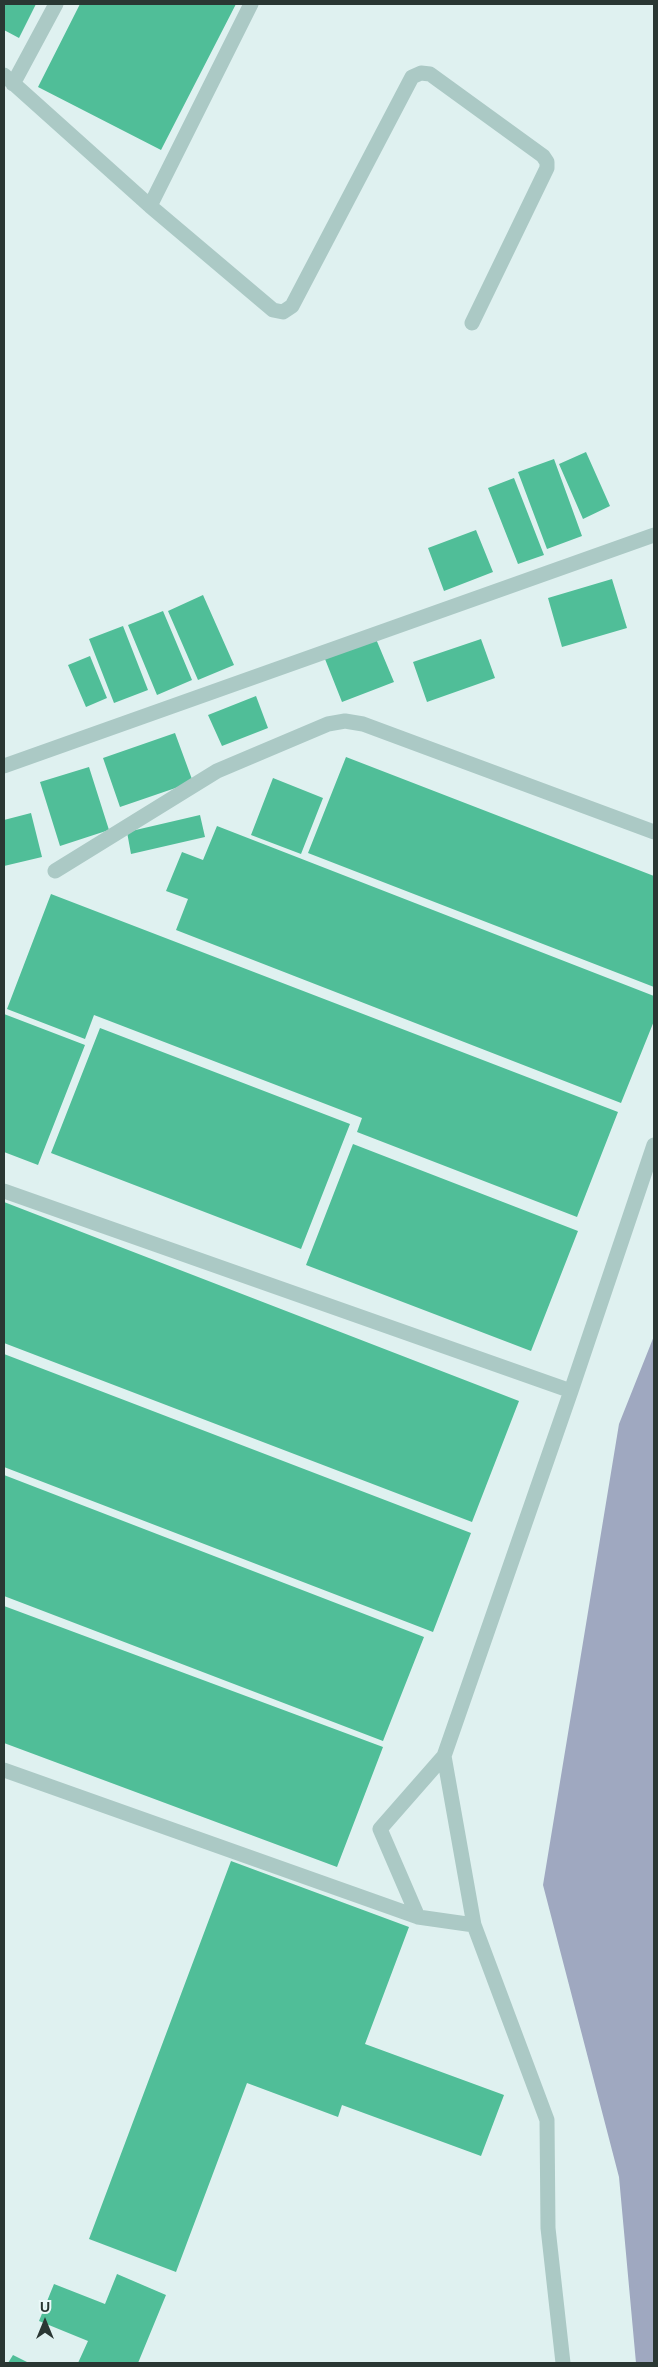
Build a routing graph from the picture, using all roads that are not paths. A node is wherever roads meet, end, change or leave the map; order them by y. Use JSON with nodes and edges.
{"nodes":[{"id":1,"x":56,"y":4,"type":"edge"},
{"id":2,"x":251,"y":4,"type":"edge"},
{"id":3,"x":8,"y":80,"type":"edge"},
{"id":4,"x":150,"y":206,"type":"junction"},
{"id":5,"x":472,"y":322,"type":"dead end"},
{"id":6,"x":654,"y":535,"type":"edge"},
{"id":7,"x":4,"y":766,"type":"edge"},
{"id":8,"x":654,"y":832,"type":"edge"},
{"id":9,"x":55,"y":871,"type":"dead end"},
{"id":10,"x":654,"y":1146,"type":"edge"},
{"id":11,"x":4,"y":1191,"type":"edge"},
{"id":12,"x":572,"y":1391,"type":"junction"},
{"id":13,"x":444,"y":1756,"type":"junction"},
{"id":14,"x":4,"y":1770,"type":"edge"},
{"id":15,"x":418,"y":1917,"type":"junction"},
{"id":16,"x":474,"y":1925,"type":"junction"},
{"id":17,"x":563,"y":2363,"type":"edge"}],
"edges":[{"from":1,"to":3,"type":"street"},
{"from":2,"to":4,"type":"street"},
{"from":3,"to":4,"type":"street"},
{"from":4,"to":5,"type":"street"},
{"from":6,"to":7,"type":"street"},
{"from":8,"to":9,"type":"street"},
{"from":10,"to":12,"type":"street"},
{"from":11,"to":12,"type":"street"},
{"from":12,"to":13,"type":"street"},
{"from":13,"to":15,"type":"street"},
{"from":13,"to":16,"type":"street"},
{"from":14,"to":15,"type":"street"},
{"from":15,"to":16,"type":"street"},
{"from":16,"to":17,"type":"street"}]}
